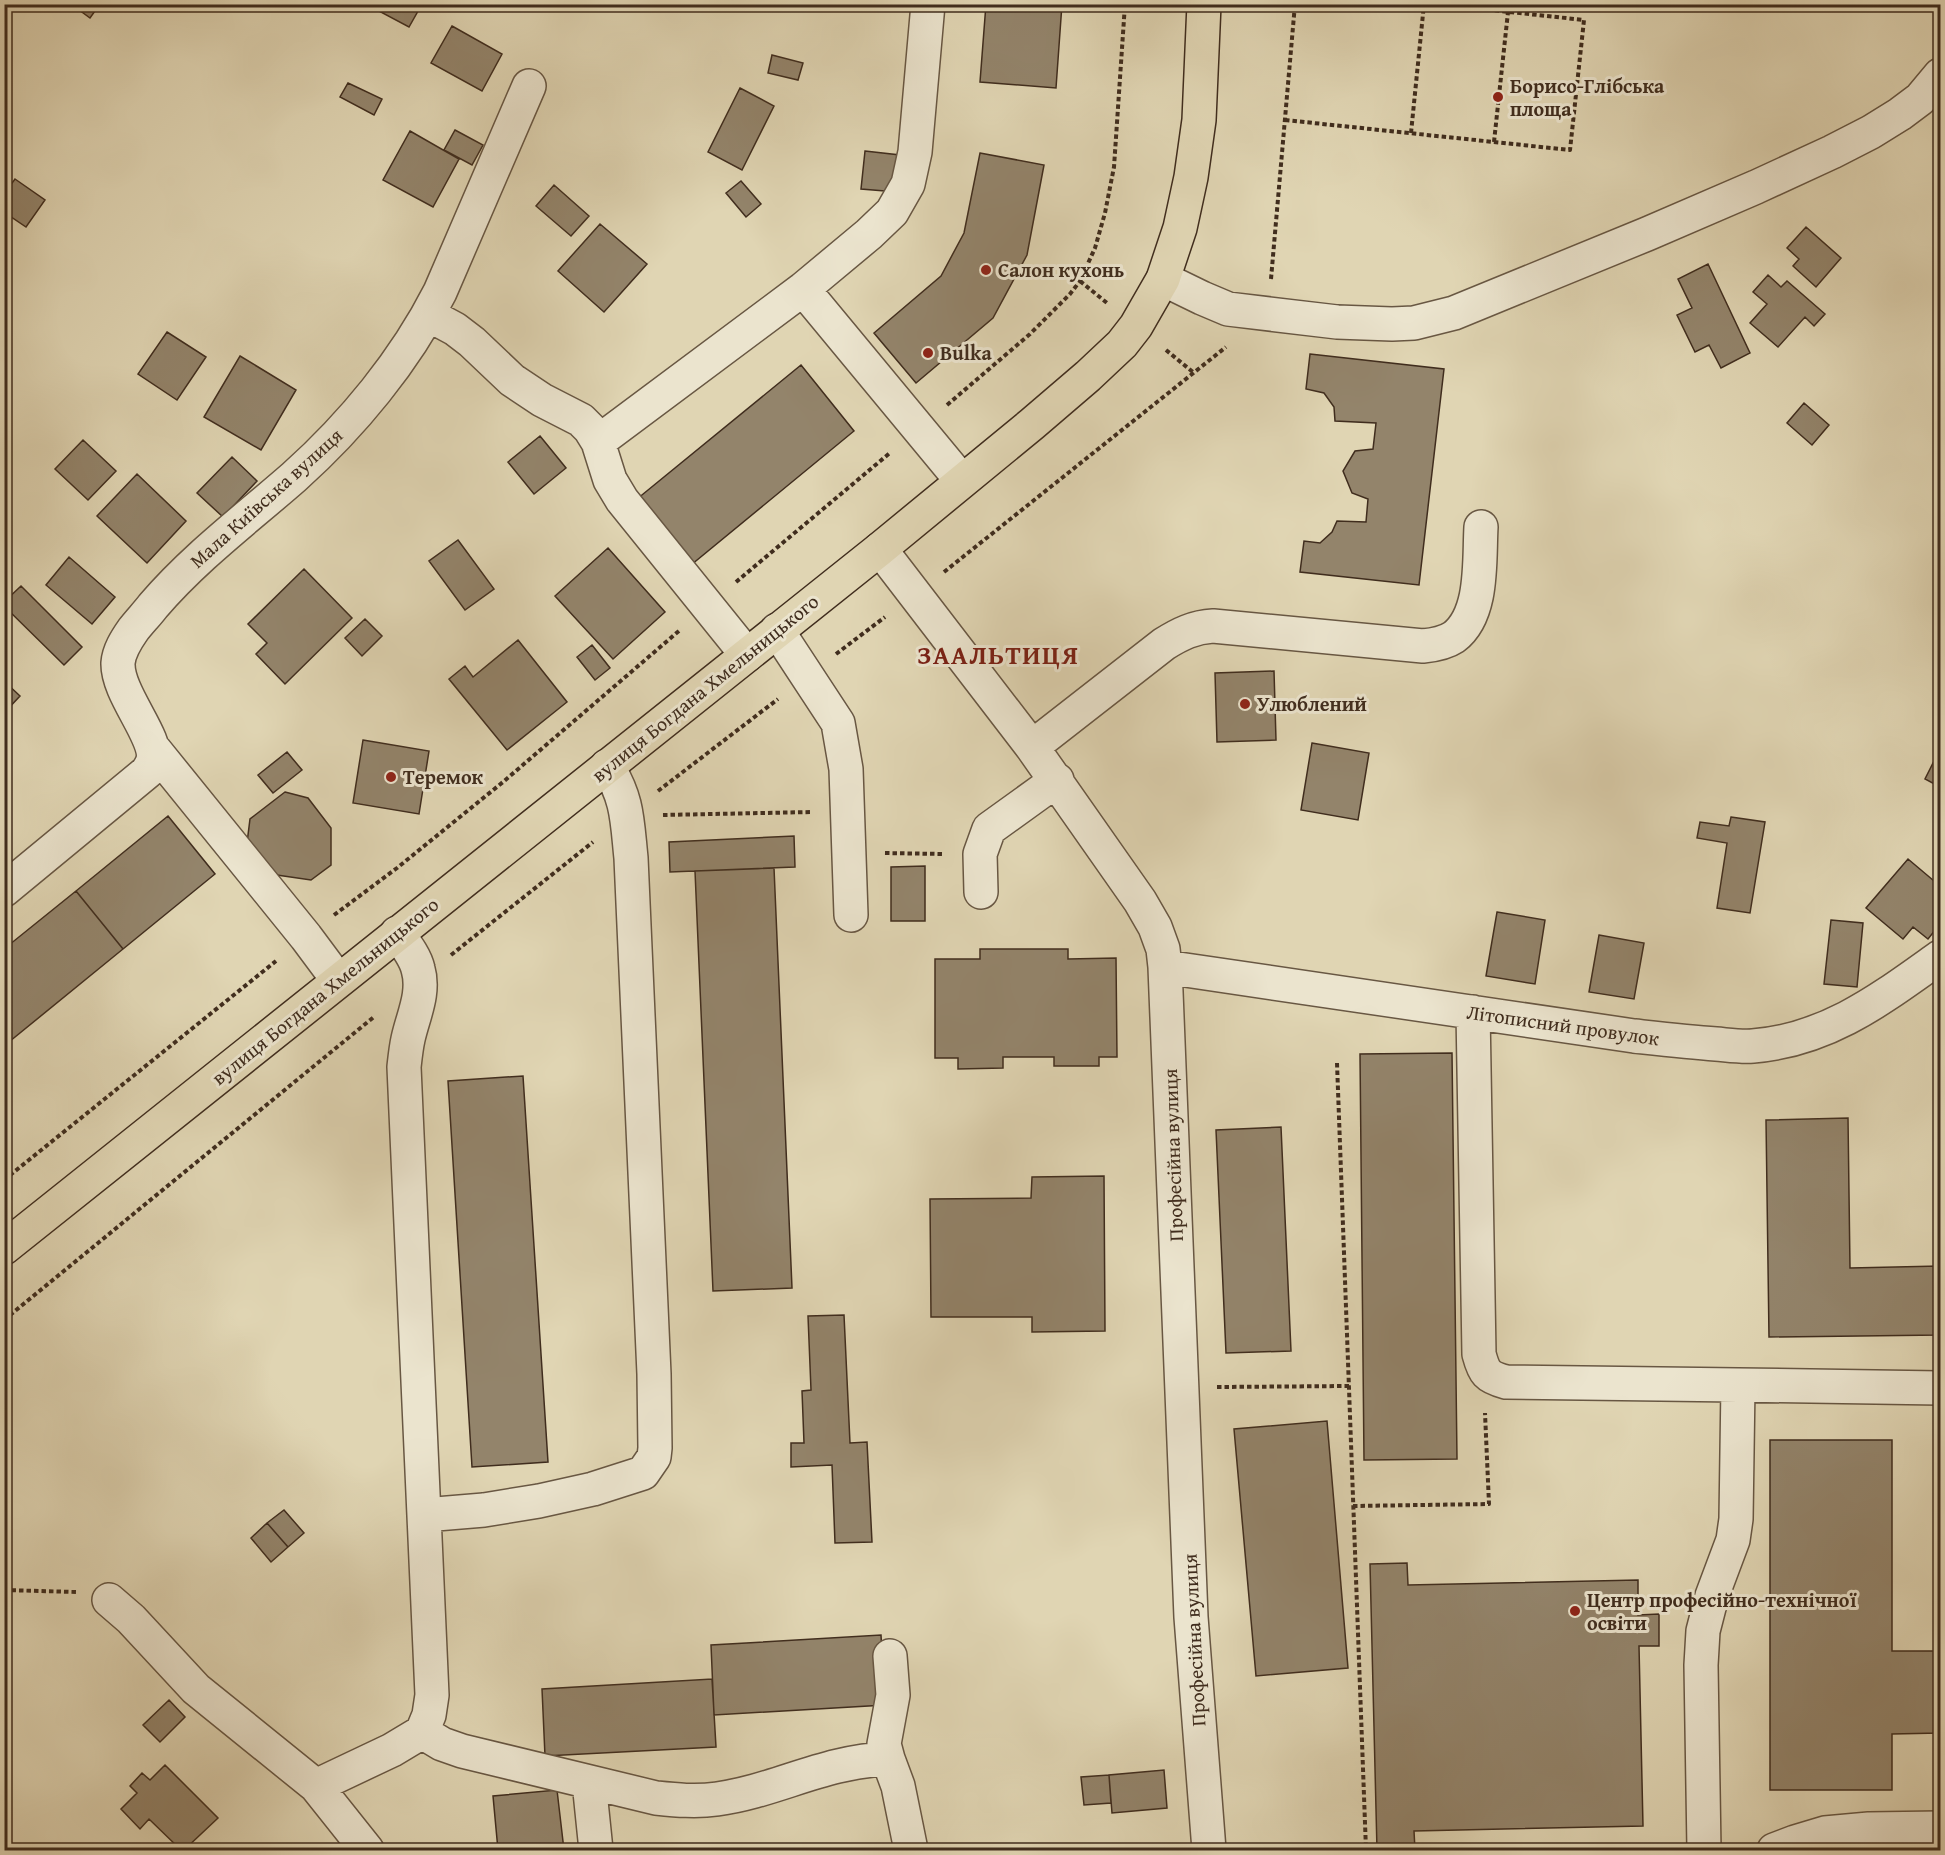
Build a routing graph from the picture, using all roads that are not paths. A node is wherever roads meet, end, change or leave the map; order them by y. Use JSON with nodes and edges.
{"nodes":[{"id":1,"x":928,"y":4,"type":"edge"},
{"id":2,"x":1204,"y":4,"type":"edge"},
{"id":3,"x":1941,"y":75,"type":"edge"},
{"id":4,"x":530,"y":86,"type":"dead end"},
{"id":5,"x":1163,"y":279,"type":"junction"},
{"id":6,"x":803,"y":289,"type":"junction"},
{"id":7,"x":429,"y":315,"type":"junction"},
{"id":8,"x":598,"y":442,"type":"junction"},
{"id":9,"x":963,"y":481,"type":"junction"},
{"id":10,"x":1482,"y":527,"type":"dead end"},
{"id":11,"x":880,"y":549,"type":"junction"},
{"id":12,"x":777,"y":630,"type":"junction"},
{"id":13,"x":747,"y":655,"type":"junction"},
{"id":14,"x":1032,"y":747,"type":"junction"},
{"id":15,"x":153,"y":748,"type":"junction"},
{"id":16,"x":607,"y":766,"type":"junction"},
{"id":17,"x":1057,"y":780,"type":"junction"},
{"id":18,"x":4,"y":890,"type":"edge"},
{"id":19,"x":981,"y":892,"type":"dead end"},
{"id":20,"x":851,"y":915,"type":"dead end"},
{"id":21,"x":397,"y":933,"type":"junction"},
{"id":22,"x":1941,"y":957,"type":"edge"},
{"id":23,"x":1165,"y":967,"type":"junction"},
{"id":24,"x":338,"y":980,"type":"junction"},
{"id":25,"x":1473,"y":1012,"type":"junction"},
{"id":26,"x":4,"y":1248,"type":"edge"},
{"id":27,"x":1738,"y":1384,"type":"junction"},
{"id":28,"x":1941,"y":1388,"type":"edge"},
{"id":29,"x":424,"y":1515,"type":"junction"},
{"id":30,"x":109,"y":1600,"type":"road end"},
{"id":31,"x":890,"y":1656,"type":"dead end"},
{"id":32,"x":422,"y":1732,"type":"junction"},
{"id":33,"x":888,"y":1759,"type":"junction"},
{"id":34,"x":589,"y":1782,"type":"junction"},
{"id":35,"x":316,"y":1786,"type":"junction"},
{"id":36,"x":1941,"y":1828,"type":"edge"},
{"id":37,"x":367,"y":1851,"type":"edge"},
{"id":38,"x":596,"y":1851,"type":"edge"},
{"id":39,"x":911,"y":1851,"type":"edge"},
{"id":40,"x":1209,"y":1851,"type":"edge"},
{"id":41,"x":1704,"y":1851,"type":"edge"},
{"id":42,"x":1774,"y":1851,"type":"edge"}],
"edges":[{"from":1,"to":6,"type":"street"},
{"from":2,"to":5,"type":"main road","name":"вулиця Богдана Хмельницького"},
{"from":3,"to":5,"type":"street"},
{"from":4,"to":7,"type":"street","name":"Мала Київська вулиця"},
{"from":5,"to":9,"type":"main road","name":"вулиця Богдана Хмельницького"},
{"from":6,"to":8,"type":"street"},
{"from":6,"to":9,"type":"street"},
{"from":7,"to":8,"type":"street"},
{"from":7,"to":15,"type":"street","name":"Мала Київська вулиця"},
{"from":8,"to":13,"type":"street"},
{"from":9,"to":11,"type":"main road","name":"вулиця Богдана Хмельницького"},
{"from":10,"to":14,"type":"street"},
{"from":11,"to":12,"type":"main road","name":"вулиця Богдана Хмельницького"},
{"from":11,"to":14,"type":"street","name":"Професійна вулиця"},
{"from":12,"to":13,"type":"main road","name":"вулиця Богдана Хмельницького"},
{"from":12,"to":20,"type":"street"},
{"from":13,"to":16,"type":"main road","name":"вулиця Богдана Хмельницького"},
{"from":14,"to":17,"type":"street","name":"Професійна вулиця"},
{"from":15,"to":18,"type":"street"},
{"from":15,"to":24,"type":"street","name":"Мала Київська вулиця"},
{"from":16,"to":21,"type":"main road","name":"вулиця Богдана Хмельницького"},
{"from":16,"to":29,"type":"street"},
{"from":17,"to":19,"type":"street"},
{"from":17,"to":23,"type":"street","name":"Професійна вулиця"},
{"from":21,"to":24,"type":"main road","name":"вулиця Богдана Хмельницького"},
{"from":21,"to":29,"type":"street"},
{"from":22,"to":25,"type":"street","name":"Літописний провулок"},
{"from":23,"to":25,"type":"street","name":"Літописний провулок"},
{"from":23,"to":40,"type":"street","name":"Професійна вулиця"},
{"from":24,"to":26,"type":"main road","name":"вулиця Богдана Хмельницького"},
{"from":25,"to":27,"type":"street"},
{"from":27,"to":28,"type":"street"},
{"from":27,"to":41,"type":"street"},
{"from":29,"to":32,"type":"street"},
{"from":30,"to":35,"type":"street"},
{"from":31,"to":33,"type":"street"},
{"from":32,"to":34,"type":"street"},
{"from":32,"to":35,"type":"street"},
{"from":33,"to":34,"type":"street"},
{"from":33,"to":39,"type":"street"},
{"from":34,"to":38,"type":"street"},
{"from":35,"to":37,"type":"street"},
{"from":36,"to":42,"type":"street"}]}
